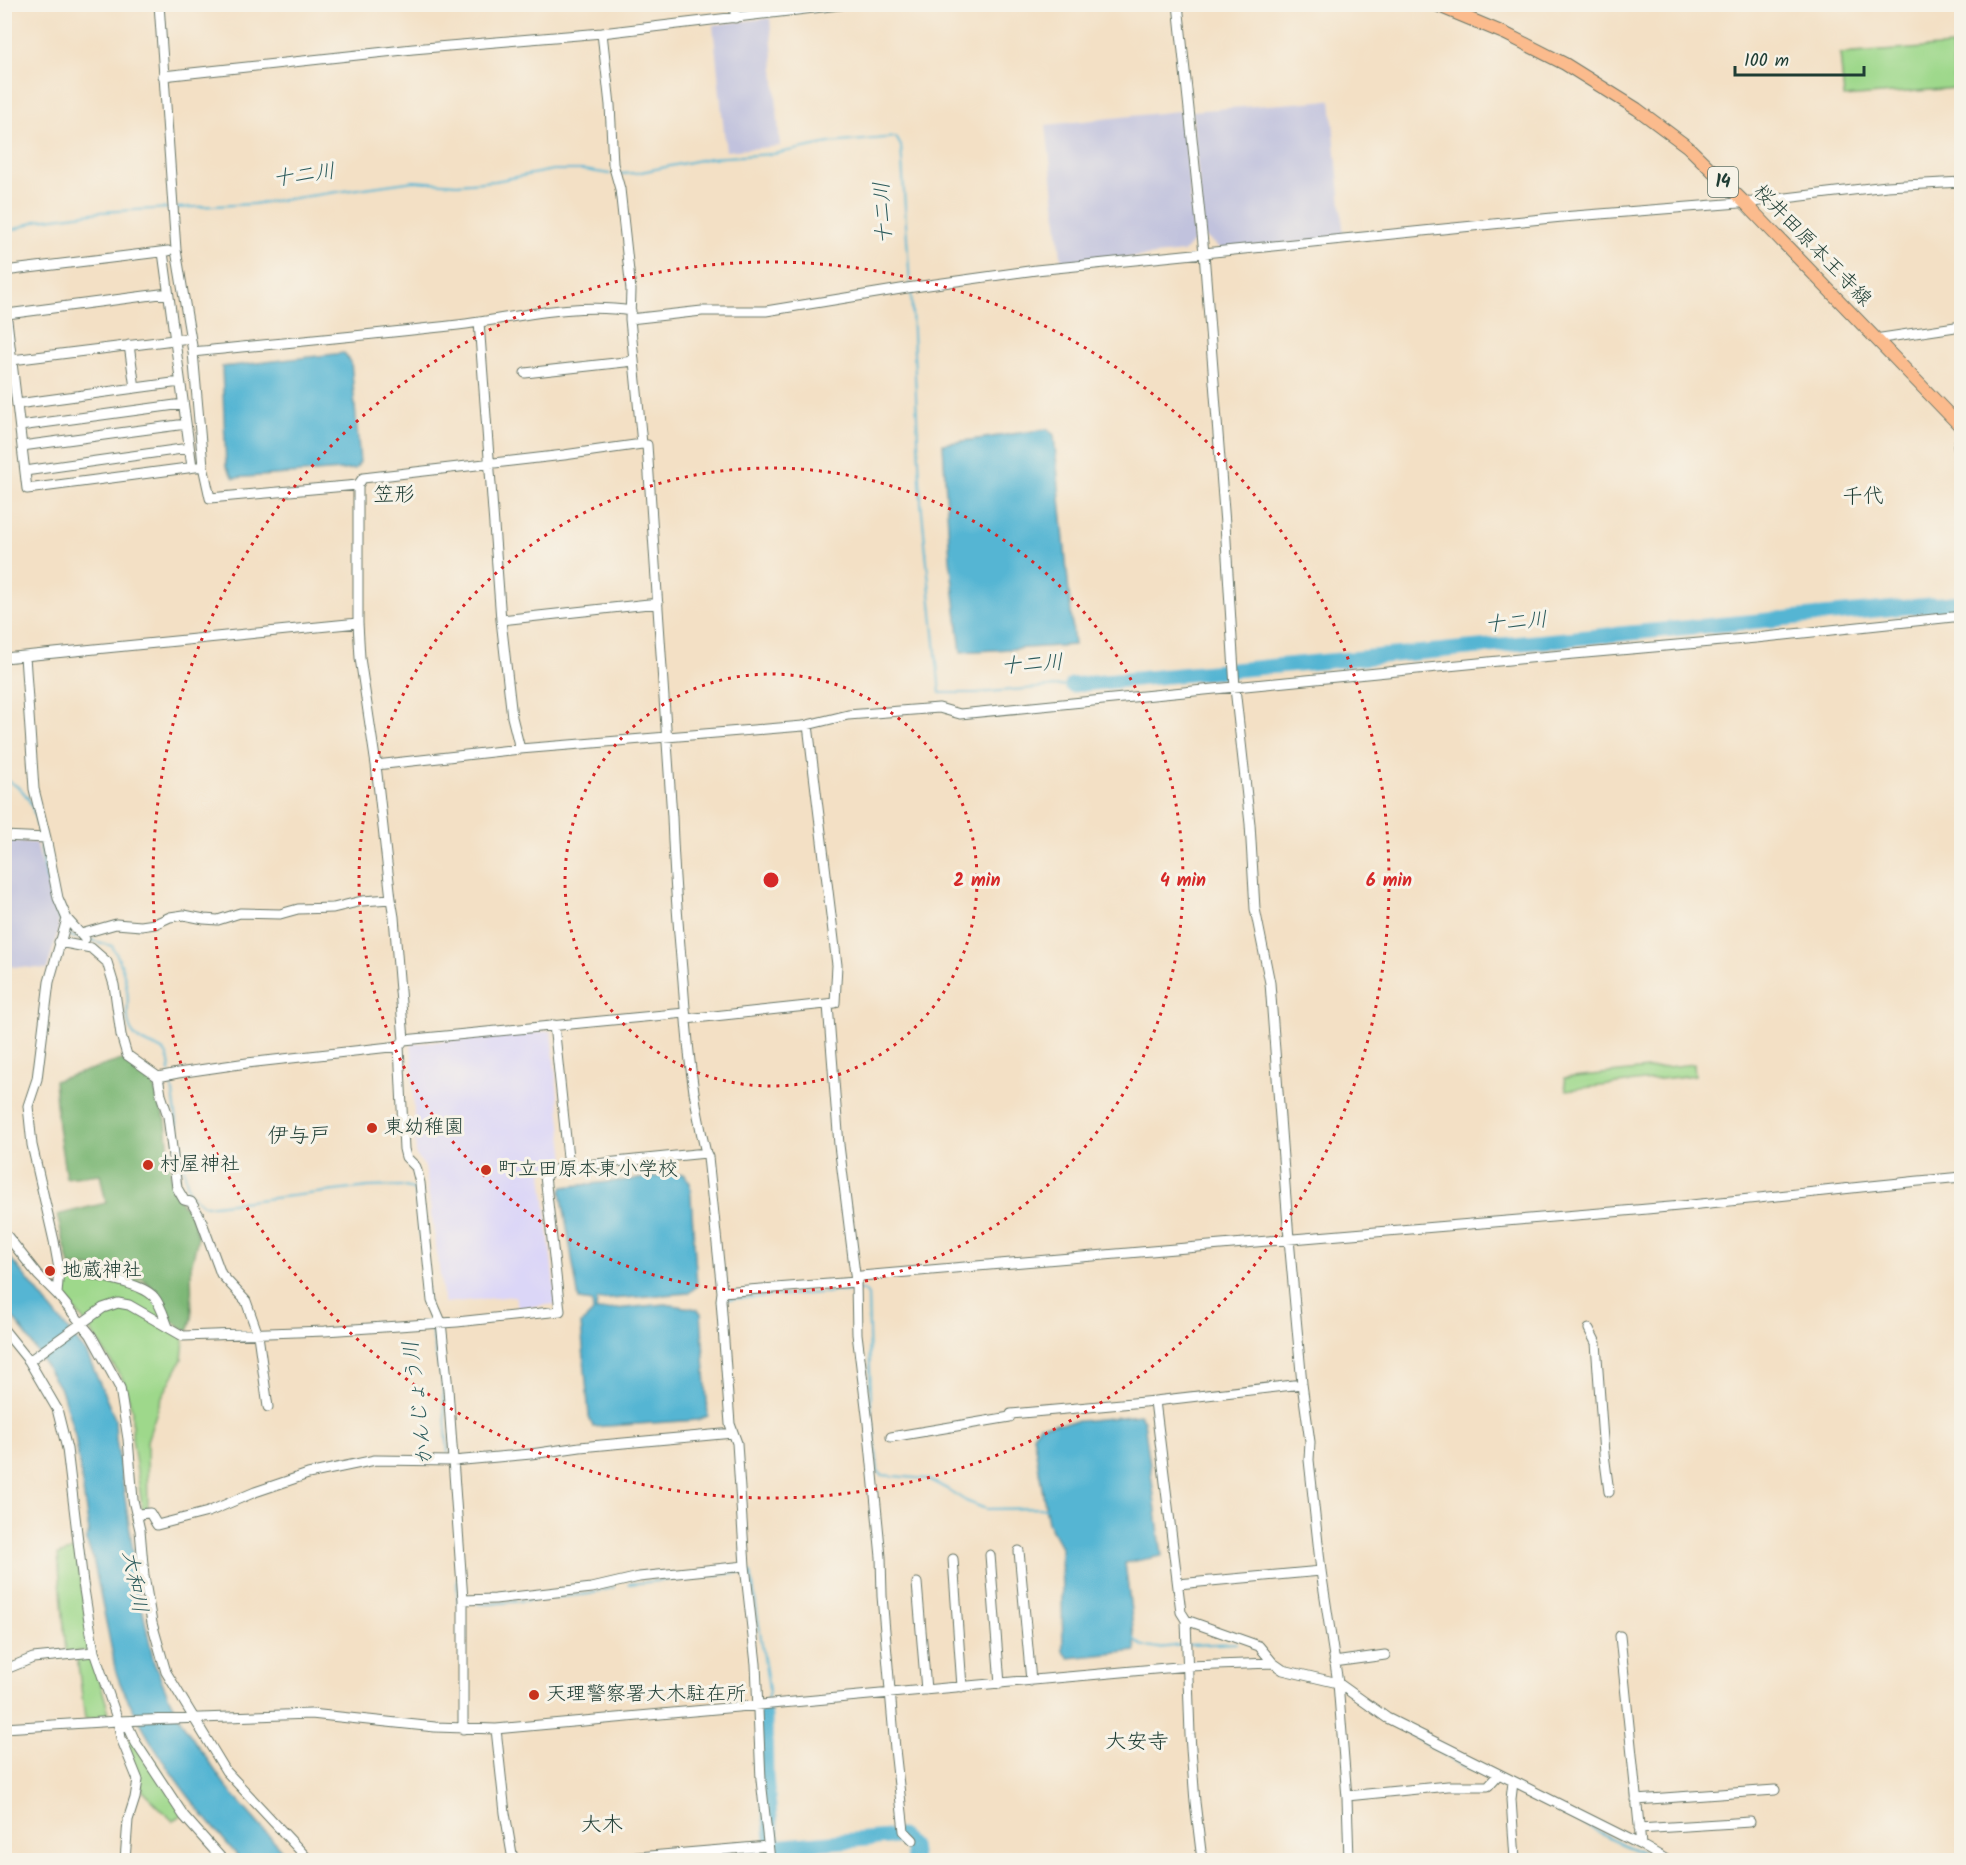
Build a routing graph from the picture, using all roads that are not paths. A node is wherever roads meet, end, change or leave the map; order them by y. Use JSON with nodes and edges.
{"nodes":[{"id":1,"x":159,"y":4,"type":"edge"},
{"id":2,"x":735,"y":4,"type":"edge"},
{"id":3,"x":848,"y":4,"type":"edge"},
{"id":4,"x":1178,"y":4,"type":"edge"},
{"id":5,"x":1434,"y":4,"type":"edge"},
{"id":6,"x":735,"y":18,"type":"junction"},
{"id":7,"x":602,"y":33,"type":"junction"},
{"id":8,"x":164,"y":76,"type":"junction"},
{"id":9,"x":1962,"y":182,"type":"edge"},
{"id":10,"x":1743,"y":202,"type":"junction"},
{"id":11,"x":176,"y":250,"type":"junction"},
{"id":12,"x":163,"y":252,"type":"junction"},
{"id":13,"x":1204,"y":253,"type":"junction"},
{"id":14,"x":4,"y":271,"type":"edge"},
{"id":15,"x":168,"y":293,"type":"junction"},
{"id":16,"x":4,"y":295,"type":"edge"},
{"id":17,"x":7,"y":314,"type":"junction"},
{"id":18,"x":631,"y":315,"type":"junction"},
{"id":19,"x":479,"y":322,"type":"junction"},
{"id":20,"x":1962,"y":326,"type":"edge"},
{"id":21,"x":190,"y":338,"type":"junction"},
{"id":22,"x":1875,"y":339,"type":"junction"},
{"id":23,"x":174,"y":340,"type":"junction"},
{"id":24,"x":129,"y":345,"type":"junction"},
{"id":25,"x":193,"y":352,"type":"junction"},
{"id":26,"x":12,"y":360,"type":"junction"},
{"id":27,"x":634,"y":362,"type":"junction"},
{"id":28,"x":525,"y":374,"type":"dead end"},
{"id":29,"x":180,"y":382,"type":"junction"},
{"id":30,"x":135,"y":388,"type":"junction"},
{"id":31,"x":17,"y":404,"type":"junction"},
{"id":32,"x":183,"y":405,"type":"junction"},
{"id":33,"x":186,"y":424,"type":"junction"},
{"id":34,"x":20,"y":426,"type":"junction"},
{"id":35,"x":1962,"y":429,"type":"edge"},
{"id":36,"x":642,"y":444,"type":"junction"},
{"id":37,"x":22,"y":446,"type":"junction"},
{"id":38,"x":189,"y":448,"type":"junction"},
{"id":39,"x":489,"y":464,"type":"junction"},
{"id":40,"x":203,"y":466,"type":"junction"},
{"id":41,"x":192,"y":467,"type":"junction"},
{"id":42,"x":25,"y":471,"type":"junction"},
{"id":43,"x":358,"y":485,"type":"junction"},
{"id":44,"x":1962,"y":488,"type":"edge"},
{"id":45,"x":658,"y":603,"type":"junction"},
{"id":46,"x":1962,"y":616,"type":"edge"},
{"id":47,"x":501,"y":621,"type":"junction"},
{"id":48,"x":358,"y":623,"type":"junction"},
{"id":49,"x":25,"y":656,"type":"junction"},
{"id":50,"x":4,"y":657,"type":"edge"},
{"id":51,"x":1235,"y":688,"type":"junction"},
{"id":52,"x":808,"y":725,"type":"junction"},
{"id":53,"x":667,"y":736,"type":"junction"},
{"id":54,"x":520,"y":749,"type":"junction"},
{"id":55,"x":376,"y":765,"type":"junction"},
{"id":56,"x":4,"y":836,"type":"edge"},
{"id":57,"x":46,"y":838,"type":"junction"},
{"id":58,"x":391,"y":899,"type":"junction"},
{"id":59,"x":67,"y":919,"type":"junction"},
{"id":60,"x":81,"y":934,"type":"junction"},
{"id":61,"x":59,"y":942,"type":"junction"},
{"id":62,"x":91,"y":948,"type":"junction"},
{"id":63,"x":828,"y":1005,"type":"junction"},
{"id":64,"x":686,"y":1016,"type":"junction"},
{"id":65,"x":554,"y":1025,"type":"junction"},
{"id":66,"x":401,"y":1043,"type":"junction"},
{"id":67,"x":159,"y":1077,"type":"junction"},
{"id":68,"x":706,"y":1153,"type":"junction"},
{"id":69,"x":569,"y":1167,"type":"junction"},
{"id":70,"x":1962,"y":1177,"type":"edge"},
{"id":71,"x":4,"y":1232,"type":"edge"},
{"id":72,"x":1289,"y":1239,"type":"junction"},
{"id":73,"x":59,"y":1269,"type":"junction"},
{"id":74,"x":856,"y":1282,"type":"junction"},
{"id":75,"x":722,"y":1292,"type":"junction"},
{"id":76,"x":57,"y":1294,"type":"junction"},
{"id":77,"x":441,"y":1322,"type":"junction"},
{"id":78,"x":81,"y":1323,"type":"junction"},
{"id":79,"x":168,"y":1327,"type":"junction"},
{"id":80,"x":1589,"y":1329,"type":"dead end"},
{"id":81,"x":258,"y":1335,"type":"junction"},
{"id":82,"x":7,"y":1336,"type":"edge"},
{"id":83,"x":29,"y":1361,"type":"junction"},
{"id":84,"x":1302,"y":1384,"type":"junction"},
{"id":85,"x":1155,"y":1401,"type":"junction"},
{"id":86,"x":268,"y":1407,"type":"dead end"},
{"id":87,"x":733,"y":1433,"type":"junction"},
{"id":88,"x":891,"y":1437,"type":"dead end"},
{"id":89,"x":453,"y":1461,"type":"junction"},
{"id":90,"x":1609,"y":1492,"type":"dead end"},
{"id":91,"x":137,"y":1514,"type":"junction"},
{"id":92,"x":157,"y":1525,"type":"junction"},
{"id":93,"x":140,"y":1530,"type":"junction"},
{"id":94,"x":1019,"y":1551,"type":"dead end"},
{"id":95,"x":990,"y":1555,"type":"dead end"},
{"id":96,"x":953,"y":1559,"type":"dead end"},
{"id":97,"x":745,"y":1566,"type":"junction"},
{"id":98,"x":1321,"y":1571,"type":"junction"},
{"id":99,"x":917,"y":1583,"type":"dead end"},
{"id":100,"x":1178,"y":1584,"type":"junction"},
{"id":101,"x":463,"y":1600,"type":"junction"},
{"id":102,"x":1186,"y":1620,"type":"junction"},
{"id":103,"x":1620,"y":1636,"type":"dead end"},
{"id":104,"x":94,"y":1652,"type":"junction"},
{"id":105,"x":1385,"y":1655,"type":"dead end"},
{"id":106,"x":1334,"y":1662,"type":"junction"},
{"id":107,"x":1273,"y":1663,"type":"junction"},
{"id":108,"x":1188,"y":1666,"type":"junction"},
{"id":109,"x":6,"y":1669,"type":"dead end"},
{"id":110,"x":1030,"y":1681,"type":"junction"},
{"id":111,"x":1338,"y":1683,"type":"junction"},
{"id":112,"x":1000,"y":1684,"type":"junction"},
{"id":113,"x":962,"y":1687,"type":"junction"},
{"id":114,"x":926,"y":1690,"type":"junction"},
{"id":115,"x":891,"y":1692,"type":"junction"},
{"id":116,"x":758,"y":1707,"type":"junction"},
{"id":117,"x":192,"y":1718,"type":"junction"},
{"id":118,"x":122,"y":1721,"type":"junction"},
{"id":119,"x":4,"y":1728,"type":"edge"},
{"id":120,"x":463,"y":1729,"type":"junction"},
{"id":121,"x":496,"y":1729,"type":"junction"},
{"id":122,"x":1498,"y":1775,"type":"junction"},
{"id":123,"x":1513,"y":1782,"type":"junction"},
{"id":124,"x":1775,"y":1790,"type":"dead end"},
{"id":125,"x":1347,"y":1796,"type":"junction"},
{"id":126,"x":1636,"y":1800,"type":"junction"},
{"id":127,"x":1750,"y":1822,"type":"dead end"},
{"id":128,"x":1639,"y":1829,"type":"junction"},
{"id":129,"x":913,"y":1840,"type":"dead end"},
{"id":130,"x":1641,"y":1845,"type":"junction"},
{"id":131,"x":768,"y":1846,"type":"junction"},
{"id":132,"x":125,"y":1860,"type":"edge"},
{"id":133,"x":223,"y":1860,"type":"edge"},
{"id":134,"x":309,"y":1860,"type":"edge"},
{"id":135,"x":513,"y":1860,"type":"edge"},
{"id":136,"x":603,"y":1860,"type":"edge"},
{"id":137,"x":770,"y":1860,"type":"edge"},
{"id":138,"x":1202,"y":1860,"type":"edge"},
{"id":139,"x":1349,"y":1860,"type":"edge"},
{"id":140,"x":1515,"y":1860,"type":"edge"},
{"id":141,"x":1667,"y":1860,"type":"edge"}],
"edges":[{"from":1,"to":8,"type":"street"},
{"from":2,"to":6,"type":"street"},
{"from":3,"to":6,"type":"street"},
{"from":4,"to":13,"type":"street"},
{"from":5,"to":10,"type":"main road","name":"桜井田原本王寺線","number":"14"},
{"from":6,"to":7,"type":"street"},
{"from":7,"to":8,"type":"street"},
{"from":7,"to":18,"type":"street"},
{"from":8,"to":11,"type":"street"},
{"from":9,"to":10,"type":"street"},
{"from":10,"to":13,"type":"street"},
{"from":10,"to":22,"type":"main road","name":"桜井田原本王寺線","number":"14"},
{"from":11,"to":12,"type":"street"},
{"from":11,"to":21,"type":"street"},
{"from":12,"to":14,"type":"street"},
{"from":12,"to":15,"type":"street"},
{"from":13,"to":18,"type":"street"},
{"from":13,"to":51,"type":"street"},
{"from":15,"to":17,"type":"street"},
{"from":15,"to":23,"type":"street"},
{"from":16,"to":17,"type":"street"},
{"from":17,"to":26,"type":"street"},
{"from":18,"to":19,"type":"street"},
{"from":18,"to":27,"type":"street"},
{"from":19,"to":25,"type":"street"},
{"from":19,"to":39,"type":"street"},
{"from":20,"to":22,"type":"street"},
{"from":21,"to":23,"type":"street"},
{"from":21,"to":25,"type":"street"},
{"from":22,"to":35,"type":"main road","name":"桜井田原本王寺線","number":"14"},
{"from":23,"to":24,"type":"street"},
{"from":23,"to":29,"type":"street"},
{"from":24,"to":26,"type":"street"},
{"from":24,"to":30,"type":"street"},
{"from":25,"to":40,"type":"street"},
{"from":26,"to":31,"type":"street"},
{"from":27,"to":28,"type":"street"},
{"from":27,"to":36,"type":"street"},
{"from":29,"to":30,"type":"street"},
{"from":29,"to":32,"type":"street"},
{"from":30,"to":31,"type":"street"},
{"from":31,"to":34,"type":"street"},
{"from":32,"to":33,"type":"street"},
{"from":32,"to":34,"type":"street"},
{"from":33,"to":37,"type":"street"},
{"from":33,"to":38,"type":"street"},
{"from":34,"to":37,"type":"street"},
{"from":35,"to":44,"type":"street"},
{"from":36,"to":39,"type":"street"},
{"from":36,"to":45,"type":"street"},
{"from":37,"to":42,"type":"street"},
{"from":38,"to":41,"type":"street"},
{"from":38,"to":42,"type":"street"},
{"from":39,"to":43,"type":"street"},
{"from":39,"to":47,"type":"street"},
{"from":40,"to":41,"type":"street"},
{"from":40,"to":43,"type":"street"},
{"from":41,"to":42,"type":"street"},
{"from":43,"to":48,"type":"street"},
{"from":45,"to":47,"type":"street"},
{"from":45,"to":53,"type":"street"},
{"from":46,"to":51,"type":"street"},
{"from":47,"to":54,"type":"street"},
{"from":48,"to":49,"type":"street"},
{"from":48,"to":55,"type":"street"},
{"from":49,"to":50,"type":"street"},
{"from":49,"to":57,"type":"street"},
{"from":51,"to":52,"type":"street"},
{"from":51,"to":72,"type":"street"},
{"from":52,"to":53,"type":"street"},
{"from":52,"to":63,"type":"street"},
{"from":53,"to":54,"type":"street"},
{"from":53,"to":64,"type":"street"},
{"from":54,"to":55,"type":"street"},
{"from":55,"to":58,"type":"street"},
{"from":56,"to":57,"type":"street"},
{"from":57,"to":59,"type":"street"},
{"from":58,"to":60,"type":"street"},
{"from":58,"to":66,"type":"street"},
{"from":59,"to":60,"type":"street"},
{"from":59,"to":61,"type":"street"},
{"from":60,"to":62,"type":"street"},
{"from":61,"to":62,"type":"street"},
{"from":61,"to":73,"type":"street"},
{"from":62,"to":67,"type":"street"},
{"from":63,"to":64,"type":"street"},
{"from":63,"to":74,"type":"street"},
{"from":64,"to":65,"type":"street"},
{"from":64,"to":68,"type":"street"},
{"from":65,"to":66,"type":"street"},
{"from":65,"to":69,"type":"street"},
{"from":66,"to":67,"type":"street"},
{"from":66,"to":77,"type":"street"},
{"from":67,"to":81,"type":"street"},
{"from":68,"to":69,"type":"street"},
{"from":68,"to":75,"type":"street"},
{"from":69,"to":77,"type":"street"},
{"from":70,"to":72,"type":"street"},
{"from":71,"to":76,"type":"street"},
{"from":72,"to":74,"type":"street"},
{"from":72,"to":84,"type":"street"},
{"from":73,"to":76,"type":"street"},
{"from":73,"to":79,"type":"street"},
{"from":74,"to":75,"type":"street"},
{"from":74,"to":115,"type":"street"},
{"from":75,"to":87,"type":"street"},
{"from":76,"to":78,"type":"street"},
{"from":77,"to":81,"type":"street"},
{"from":77,"to":89,"type":"street"},
{"from":78,"to":79,"type":"street"},
{"from":78,"to":83,"type":"street"},
{"from":78,"to":91,"type":"street"},
{"from":79,"to":81,"type":"street"},
{"from":80,"to":90,"type":"street"},
{"from":81,"to":86,"type":"street"},
{"from":82,"to":83,"type":"street"},
{"from":83,"to":104,"type":"street"},
{"from":84,"to":85,"type":"street"},
{"from":84,"to":98,"type":"street"},
{"from":85,"to":88,"type":"street"},
{"from":85,"to":100,"type":"street"},
{"from":87,"to":89,"type":"street"},
{"from":87,"to":97,"type":"street"},
{"from":89,"to":92,"type":"street"},
{"from":89,"to":101,"type":"street"},
{"from":91,"to":92,"type":"street"},
{"from":91,"to":93,"type":"street"},
{"from":92,"to":93,"type":"street"},
{"from":93,"to":117,"type":"street"},
{"from":94,"to":110,"type":"street"},
{"from":95,"to":112,"type":"street"},
{"from":96,"to":113,"type":"street"},
{"from":97,"to":101,"type":"street"},
{"from":97,"to":116,"type":"street"},
{"from":98,"to":100,"type":"street"},
{"from":98,"to":106,"type":"street"},
{"from":99,"to":114,"type":"street"},
{"from":100,"to":102,"type":"street"},
{"from":101,"to":120,"type":"street"},
{"from":102,"to":107,"type":"street"},
{"from":102,"to":108,"type":"street"},
{"from":103,"to":126,"type":"street"},
{"from":104,"to":109,"type":"street"},
{"from":104,"to":118,"type":"street"},
{"from":105,"to":106,"type":"street"},
{"from":106,"to":111,"type":"street"},
{"from":107,"to":108,"type":"street"},
{"from":107,"to":111,"type":"street"},
{"from":108,"to":110,"type":"street"},
{"from":108,"to":138,"type":"street"},
{"from":110,"to":112,"type":"street"},
{"from":111,"to":122,"type":"street"},
{"from":111,"to":125,"type":"street"},
{"from":112,"to":113,"type":"street"},
{"from":113,"to":114,"type":"street"},
{"from":114,"to":115,"type":"street"},
{"from":115,"to":116,"type":"street"},
{"from":115,"to":129,"type":"street"},
{"from":116,"to":121,"type":"street"},
{"from":116,"to":131,"type":"street"},
{"from":117,"to":118,"type":"street"},
{"from":117,"to":120,"type":"street"},
{"from":117,"to":134,"type":"street"},
{"from":118,"to":119,"type":"street"},
{"from":118,"to":132,"type":"street"},
{"from":118,"to":133,"type":"street"},
{"from":120,"to":121,"type":"street"},
{"from":121,"to":135,"type":"street"},
{"from":122,"to":123,"type":"street"},
{"from":122,"to":125,"type":"street"},
{"from":123,"to":130,"type":"street"},
{"from":123,"to":140,"type":"street"},
{"from":124,"to":126,"type":"street"},
{"from":125,"to":139,"type":"street"},
{"from":126,"to":128,"type":"street"},
{"from":127,"to":128,"type":"street"},
{"from":128,"to":130,"type":"street"},
{"from":130,"to":141,"type":"street"},
{"from":131,"to":136,"type":"street"},
{"from":131,"to":137,"type":"street"}]}
